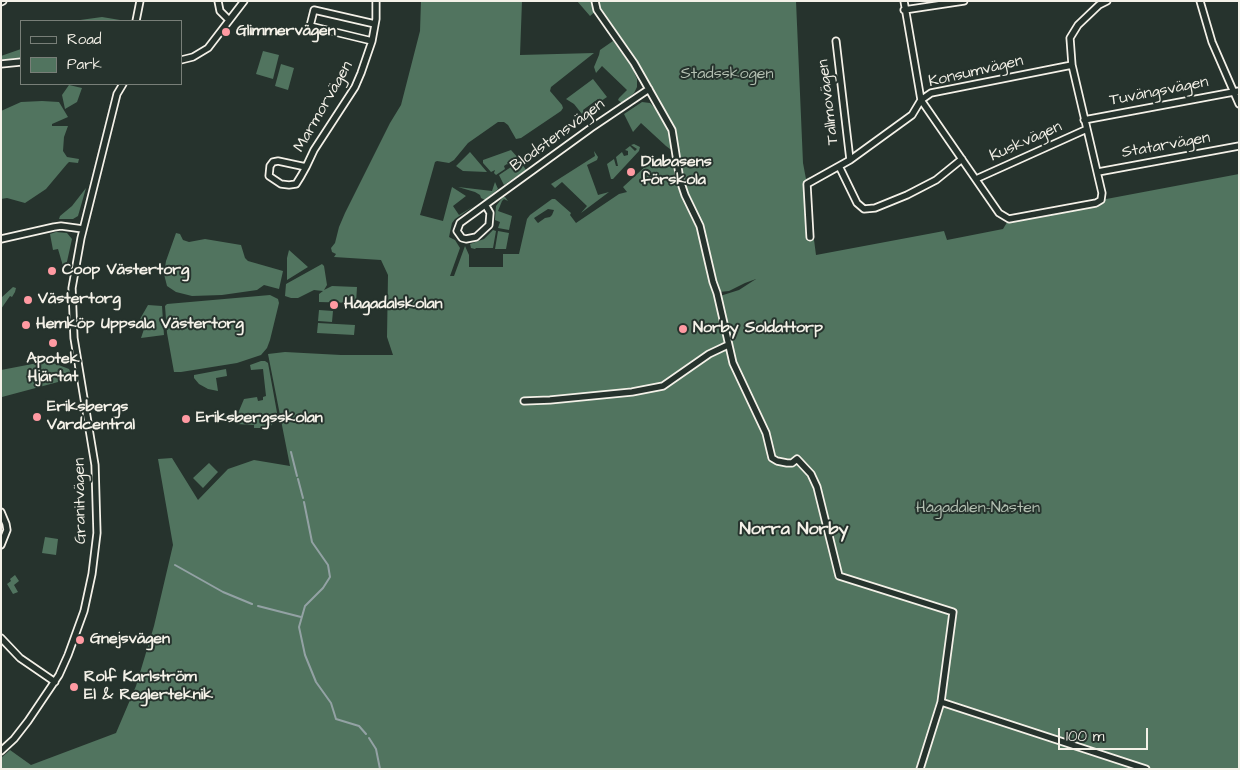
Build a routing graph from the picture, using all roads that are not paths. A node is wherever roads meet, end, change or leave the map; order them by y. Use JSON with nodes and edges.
{"nodes":[{"id":1,"x":140,"y":1,"type":"edge"},
{"id":2,"x":218,"y":1,"type":"edge"},
{"id":3,"x":244,"y":1,"type":"edge"},
{"id":4,"x":376,"y":1,"type":"edge"},
{"id":5,"x":595,"y":1,"type":"edge"},
{"id":6,"x":904,"y":1,"type":"edge"},
{"id":7,"x":964,"y":1,"type":"edge"},
{"id":8,"x":1107,"y":1,"type":"edge"},
{"id":9,"x":1200,"y":1,"type":"edge"},
{"id":10,"x":904,"y":10,"type":"junction"},
{"id":11,"x":136,"y":20,"type":"edge"},
{"id":12,"x":229,"y":20,"type":"junction"},
{"id":13,"x":375,"y":24,"type":"junction"},
{"id":14,"x":372,"y":41,"type":"junction"},
{"id":15,"x":836,"y":41,"type":"dead end"},
{"id":16,"x":182,"y":60,"type":"edge"},
{"id":17,"x":20,"y":62,"type":"edge"},
{"id":18,"x":1,"y":64,"type":"edge"},
{"id":19,"x":1072,"y":64,"type":"junction"},
{"id":20,"x":122,"y":85,"type":"edge"},
{"id":21,"x":648,"y":89,"type":"junction"},
{"id":22,"x":1236,"y":91,"type":"edge"},
{"id":23,"x":921,"y":100,"type":"junction"},
{"id":24,"x":1239,"y":104,"type":"edge"},
{"id":25,"x":1084,"y":120,"type":"junction"},
{"id":26,"x":1087,"y":129,"type":"junction"},
{"id":27,"x":1239,"y":146,"type":"edge"},
{"id":28,"x":962,"y":159,"type":"junction"},
{"id":29,"x":850,"y":160,"type":"junction"},
{"id":30,"x":839,"y":166,"type":"junction"},
{"id":31,"x":306,"y":167,"type":"junction"},
{"id":32,"x":1098,"y":172,"type":"junction"},
{"id":33,"x":976,"y":179,"type":"junction"},
{"id":34,"x":486,"y":206,"type":"junction"},
{"id":35,"x":83,"y":229,"type":"junction"},
{"id":36,"x":810,"y":237,"type":"dead end"},
{"id":37,"x":1,"y":239,"type":"edge"},
{"id":38,"x":728,"y":345,"type":"junction"},
{"id":39,"x":524,"y":401,"type":"dead end"},
{"id":40,"x":1,"y":512,"type":"edge"},
{"id":41,"x":1,"y":545,"type":"edge"},
{"id":42,"x":1,"y":638,"type":"edge"},
{"id":43,"x":55,"y":682,"type":"junction"},
{"id":44,"x":941,"y":702,"type":"junction"},
{"id":45,"x":1,"y":751,"type":"edge"},
{"id":46,"x":920,"y":769,"type":"edge"},
{"id":47,"x":1146,"y":769,"type":"edge"}],
"edges":[{"from":1,"to":11,"type":"street"},
{"from":2,"to":12,"type":"street"},
{"from":3,"to":12,"type":"street"},
{"from":4,"to":13,"type":"street","name":"Marmorvägen"},
{"from":5,"to":21,"type":"street"},
{"from":6,"to":10,"type":"street"},
{"from":7,"to":10,"type":"street"},
{"from":8,"to":19,"type":"street"},
{"from":9,"to":22,"type":"street"},
{"from":10,"to":23,"type":"street"},
{"from":12,"to":16,"type":"street"},
{"from":13,"to":14,"type":"street","name":"Marmorvägen"},
{"from":13,"to":14,"type":"street"},
{"from":14,"to":31,"type":"street","name":"Marmorvägen"},
{"from":15,"to":29,"type":"street","name":"Tallmovägen"},
{"from":17,"to":18,"type":"street"},
{"from":19,"to":23,"type":"street","name":"Konsumvägen"},
{"from":19,"to":25,"type":"street"},
{"from":20,"to":35,"type":"street","name":"Granitvägen"},
{"from":21,"to":34,"type":"street","name":"Blodstensvägen"},
{"from":21,"to":38,"type":"street"},
{"from":22,"to":24,"type":"street"},
{"from":22,"to":25,"type":"street","name":"Tuvängsvägen"},
{"from":23,"to":28,"type":"street"},
{"from":23,"to":29,"type":"street","name":"Konsumvägen"},
{"from":25,"to":26,"type":"street"},
{"from":26,"to":32,"type":"street"},
{"from":26,"to":33,"type":"street","name":"Kuskvägen"},
{"from":27,"to":32,"type":"street","name":"Statarvägen"},
{"from":28,"to":30,"type":"street"},
{"from":28,"to":33,"type":"street"},
{"from":29,"to":30,"type":"street","name":"Konsumvägen"},
{"from":30,"to":36,"type":"street","name":"Konsumvägen"},
{"from":31,"to":31,"type":"street","name":"Marmorvägen"},
{"from":32,"to":33,"type":"street"},
{"from":34,"to":34,"type":"street","name":"Blodstensvägen"},
{"from":35,"to":37,"type":"street"},
{"from":35,"to":43,"type":"street","name":"Granitvägen"},
{"from":38,"to":39,"type":"street"},
{"from":38,"to":44,"type":"street"},
{"from":40,"to":41,"type":"street"},
{"from":42,"to":43,"type":"street"},
{"from":43,"to":45,"type":"street","name":"Granitvägen"},
{"from":44,"to":46,"type":"street"},
{"from":44,"to":47,"type":"street"}]}
